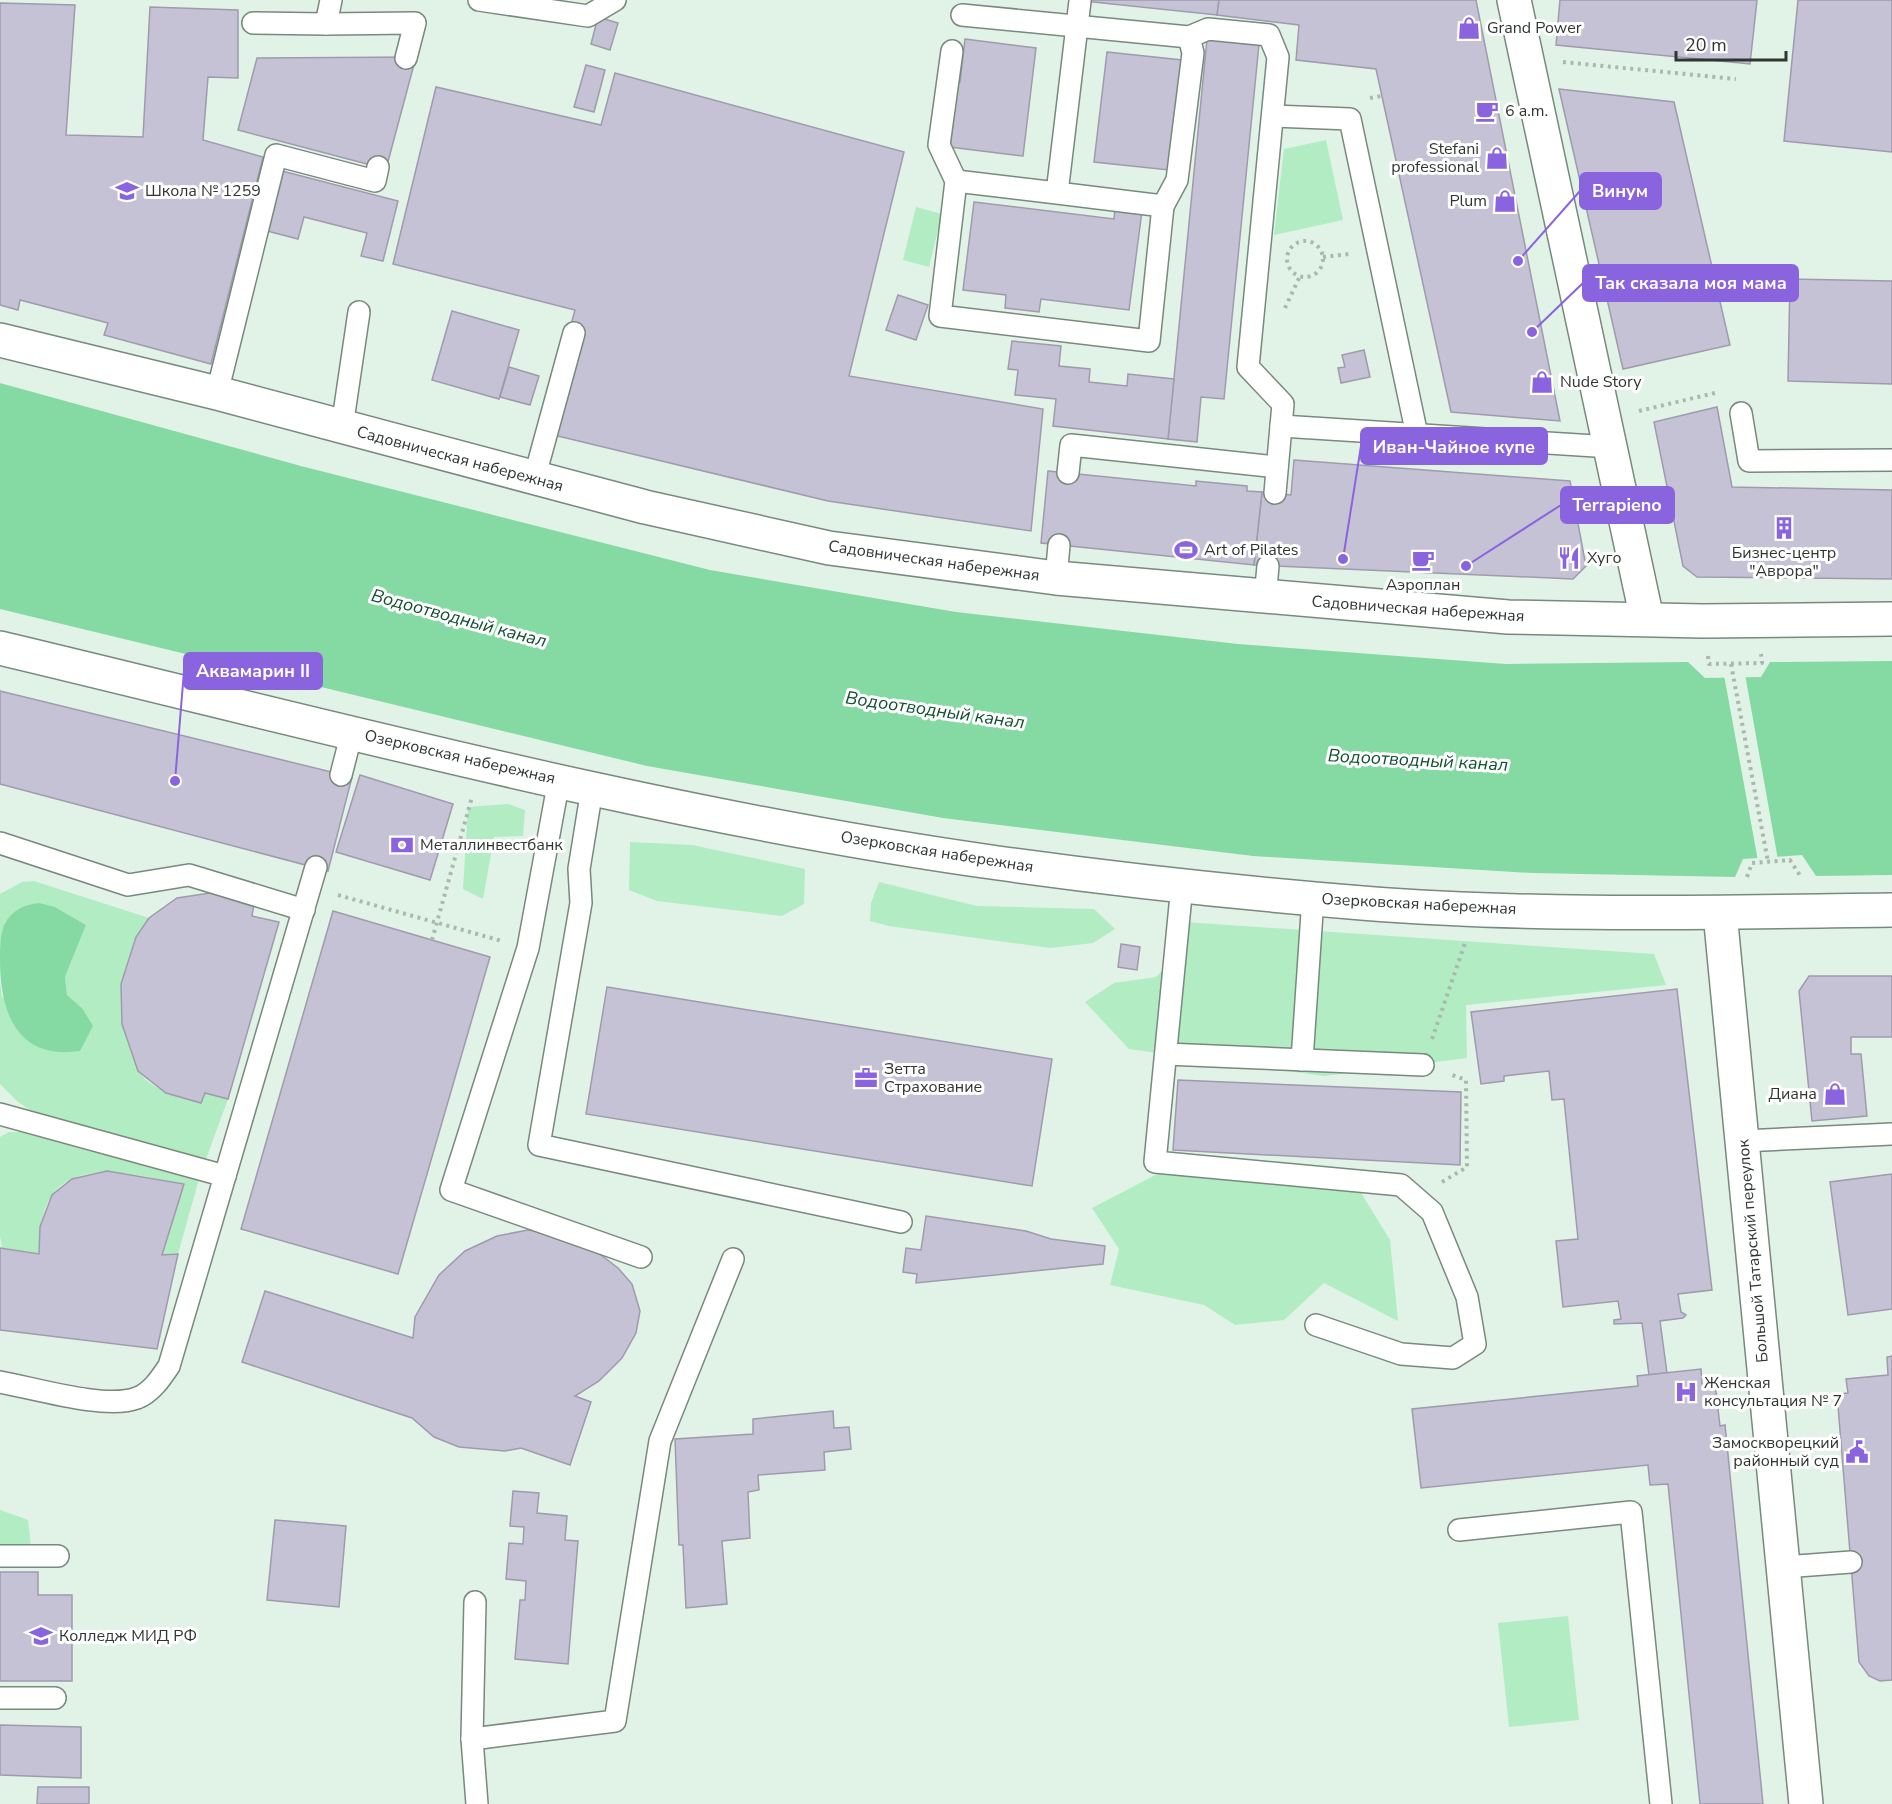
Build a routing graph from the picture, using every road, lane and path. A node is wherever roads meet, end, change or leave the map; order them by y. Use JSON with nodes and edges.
{"nodes":[{"id":1,"x":331,"y":0,"type":"edge"},
{"id":2,"x":478,"y":0,"type":"edge"},
{"id":3,"x":615,"y":0,"type":"edge"},
{"id":4,"x":1514,"y":0,"type":"edge"},
{"id":5,"x":1080,"y":1,"type":"edge"},
{"id":6,"x":962,"y":15,"type":"dead end"},
{"id":7,"x":253,"y":23,"type":"dead end"},
{"id":8,"x":326,"y":24,"type":"junction"},
{"id":9,"x":1077,"y":26,"type":"junction"},
{"id":10,"x":1189,"y":37,"type":"junction"},
{"id":11,"x":952,"y":51,"type":"dead end"},
{"id":12,"x":406,"y":58,"type":"dead end"},
{"id":13,"x":1562,"y":62,"type":"dead end"},
{"id":14,"x":1736,"y":79,"type":"dead end"},
{"id":15,"x":1273,"y":116,"type":"junction"},
{"id":16,"x":378,"y":167,"type":"dead end"},
{"id":17,"x":956,"y":181,"type":"junction"},
{"id":18,"x":1058,"y":193,"type":"junction"},
{"id":19,"x":1163,"y":206,"type":"junction"},
{"id":20,"x":1321,"y":270,"type":"joint"},
{"id":21,"x":359,"y":312,"type":"dead end"},
{"id":22,"x":574,"y":333,"type":"dead end"},
{"id":23,"x":0,"y":340,"type":"edge"},
{"id":24,"x":217,"y":393,"type":"junction"},
{"id":25,"x":1634,"y":412,"type":"dead end"},
{"id":26,"x":1741,"y":413,"type":"joint"},
{"id":27,"x":1281,"y":426,"type":"junction"},
{"id":28,"x":342,"y":427,"type":"junction"},
{"id":29,"x":1417,"y":435,"type":"junction"},
{"id":30,"x":1611,"y":447,"type":"junction"},
{"id":31,"x":1892,"y":460,"type":"edge"},
{"id":32,"x":1277,"y":467,"type":"junction"},
{"id":33,"x":1068,"y":473,"type":"dead end"},
{"id":34,"x":534,"y":479,"type":"junction"},
{"id":35,"x":1275,"y":493,"type":"dead end"},
{"id":36,"x":1059,"y":545,"type":"dead end"},
{"id":37,"x":1268,"y":566,"type":"dead end"},
{"id":38,"x":1056,"y":578,"type":"junction"},
{"id":39,"x":1265,"y":598,"type":"junction"},
{"id":40,"x":1647,"y":619,"type":"junction"},
{"id":41,"x":1892,"y":619,"type":"edge"},
{"id":42,"x":0,"y":648,"type":"edge"},
{"id":43,"x":1762,"y":663,"type":"dead end"},
{"id":44,"x":1709,"y":664,"type":"dead end"},
{"id":45,"x":1731,"y":664,"type":"junction"},
{"id":46,"x":352,"y":732,"type":"junction"},
{"id":47,"x":341,"y":775,"type":"dead end"},
{"id":48,"x":559,"y":780,"type":"junction"},
{"id":49,"x":592,"y":789,"type":"junction"},
{"id":50,"x":474,"y":791,"type":"dead end"},
{"id":51,"x":0,"y":843,"type":"edge"},
{"id":52,"x":1768,"y":862,"type":"junction"},
{"id":53,"x":314,"y":878,"type":"joint"},
{"id":54,"x":1746,"y":879,"type":"dead end"},
{"id":55,"x":1802,"y":879,"type":"dead end"},
{"id":56,"x":1182,"y":885,"type":"junction"},
{"id":57,"x":1313,"y":898,"type":"junction"},
{"id":58,"x":1892,"y":909,"type":"edge"},
{"id":59,"x":304,"y":910,"type":"junction"},
{"id":60,"x":1720,"y":914,"type":"junction"},
{"id":61,"x":438,"y":924,"type":"junction"},
{"id":62,"x":432,"y":940,"type":"dead end"},
{"id":63,"x":1463,"y":947,"type":"dead end"},
{"id":64,"x":528,"y":948,"type":"junction"},
{"id":65,"x":1166,"y":1054,"type":"junction"},
{"id":66,"x":1302,"y":1060,"type":"junction"},
{"id":67,"x":1423,"y":1065,"type":"junction"},
{"id":68,"x":0,"y":1114,"type":"edge"},
{"id":69,"x":1892,"y":1134,"type":"edge"},
{"id":70,"x":1743,"y":1141,"type":"junction"},
{"id":71,"x":225,"y":1176,"type":"junction"},
{"id":72,"x":1416,"y":1198,"type":"junction"},
{"id":73,"x":900,"y":1222,"type":"dead end"},
{"id":74,"x":641,"y":1257,"type":"dead end"},
{"id":75,"x":733,"y":1259,"type":"dead end"},
{"id":76,"x":1316,"y":1326,"type":"dead end"},
{"id":77,"x":0,"y":1382,"type":"edge"},
{"id":78,"x":1459,"y":1530,"type":"dead end"},
{"id":79,"x":0,"y":1556,"type":"edge"},
{"id":80,"x":58,"y":1556,"type":"dead end"},
{"id":81,"x":1851,"y":1562,"type":"dead end"},
{"id":82,"x":1784,"y":1567,"type":"junction"},
{"id":83,"x":475,"y":1602,"type":"dead end"},
{"id":84,"x":0,"y":1698,"type":"edge"},
{"id":85,"x":55,"y":1698,"type":"dead end"},
{"id":86,"x":472,"y":1739,"type":"junction"},
{"id":87,"x":477,"y":1804,"type":"edge"},
{"id":88,"x":1661,"y":1804,"type":"edge"},
{"id":89,"x":1806,"y":1804,"type":"edge"}],
"edges":[{"from":1,"to":8,"type":"lane"},
{"from":2,"to":3,"type":"lane"},
{"from":4,"to":30,"type":"street"},
{"from":5,"to":9,"type":"lane"},
{"from":6,"to":9,"type":"lane"},
{"from":7,"to":8,"type":"lane"},
{"from":8,"to":12,"type":"lane"},
{"from":9,"to":10,"type":"lane"},
{"from":9,"to":18,"type":"lane"},
{"from":10,"to":15,"type":"lane"},
{"from":10,"to":19,"type":"lane"},
{"from":11,"to":17,"type":"lane"},
{"from":13,"to":14,"type":"path"},
{"from":15,"to":27,"type":"lane"},
{"from":15,"to":29,"type":"lane"},
{"from":16,"to":24,"type":"lane"},
{"from":17,"to":18,"type":"lane"},
{"from":17,"to":19,"type":"lane"},
{"from":18,"to":19,"type":"lane"},
{"from":20,"to":20,"type":"path"},
{"from":21,"to":28,"type":"lane"},
{"from":22,"to":34,"type":"lane"},
{"from":23,"to":24,"type":"street","name":"Садовническая набережная"},
{"from":24,"to":28,"type":"street","name":"Садовническая набережная"},
{"from":25,"to":26,"type":"path"},
{"from":26,"to":31,"type":"lane"},
{"from":27,"to":29,"type":"lane"},
{"from":27,"to":32,"type":"lane"},
{"from":28,"to":34,"type":"street","name":"Садовническая набережная"},
{"from":29,"to":30,"type":"lane"},
{"from":30,"to":40,"type":"street"},
{"from":32,"to":33,"type":"lane"},
{"from":32,"to":35,"type":"lane"},
{"from":34,"to":38,"type":"street","name":"Садовническая набережная"},
{"from":36,"to":38,"type":"lane"},
{"from":37,"to":39,"type":"lane"},
{"from":38,"to":39,"type":"street","name":"Садовническая набережная"},
{"from":39,"to":40,"type":"street","name":"Садовническая набережная"},
{"from":40,"to":41,"type":"street","name":"Садовническая набережная"},
{"from":42,"to":46,"type":"street","name":"Озерковская набережная"},
{"from":43,"to":45,"type":"path"},
{"from":44,"to":45,"type":"path"},
{"from":45,"to":52,"type":"path"},
{"from":46,"to":47,"type":"lane"},
{"from":46,"to":48,"type":"street","name":"Озерковская набережная"},
{"from":48,"to":49,"type":"street","name":"Озерковская набережная"},
{"from":48,"to":64,"type":"lane"},
{"from":49,"to":56,"type":"street","name":"Озерковская набережная"},
{"from":49,"to":73,"type":"lane"},
{"from":50,"to":61,"type":"path"},
{"from":51,"to":59,"type":"lane"},
{"from":52,"to":54,"type":"path"},
{"from":52,"to":55,"type":"path"},
{"from":53,"to":59,"type":"lane"},
{"from":53,"to":61,"type":"path"},
{"from":56,"to":57,"type":"street","name":"Озерковская набережная"},
{"from":56,"to":65,"type":"lane"},
{"from":57,"to":60,"type":"street","name":"Озерковская набережная"},
{"from":57,"to":66,"type":"lane"},
{"from":58,"to":60,"type":"street","name":"Озерковская набережная"},
{"from":59,"to":71,"type":"lane"},
{"from":60,"to":70,"type":"street","name":"Большой Татарский переулок"},
{"from":61,"to":62,"type":"path"},
{"from":61,"to":64,"type":"path"},
{"from":63,"to":67,"type":"path"},
{"from":64,"to":74,"type":"lane"},
{"from":65,"to":66,"type":"lane"},
{"from":65,"to":72,"type":"lane"},
{"from":66,"to":67,"type":"lane"},
{"from":67,"to":72,"type":"path"},
{"from":68,"to":71,"type":"lane"},
{"from":69,"to":70,"type":"lane"},
{"from":70,"to":82,"type":"street","name":"Большой Татарский переулок"},
{"from":71,"to":77,"type":"lane"},
{"from":72,"to":76,"type":"lane"},
{"from":75,"to":86,"type":"lane"},
{"from":78,"to":88,"type":"lane"},
{"from":79,"to":80,"type":"lane"},
{"from":81,"to":82,"type":"lane"},
{"from":82,"to":89,"type":"street","name":"Большой Татарский переулок"},
{"from":83,"to":86,"type":"lane"},
{"from":84,"to":85,"type":"lane"},
{"from":86,"to":87,"type":"lane"}]}
